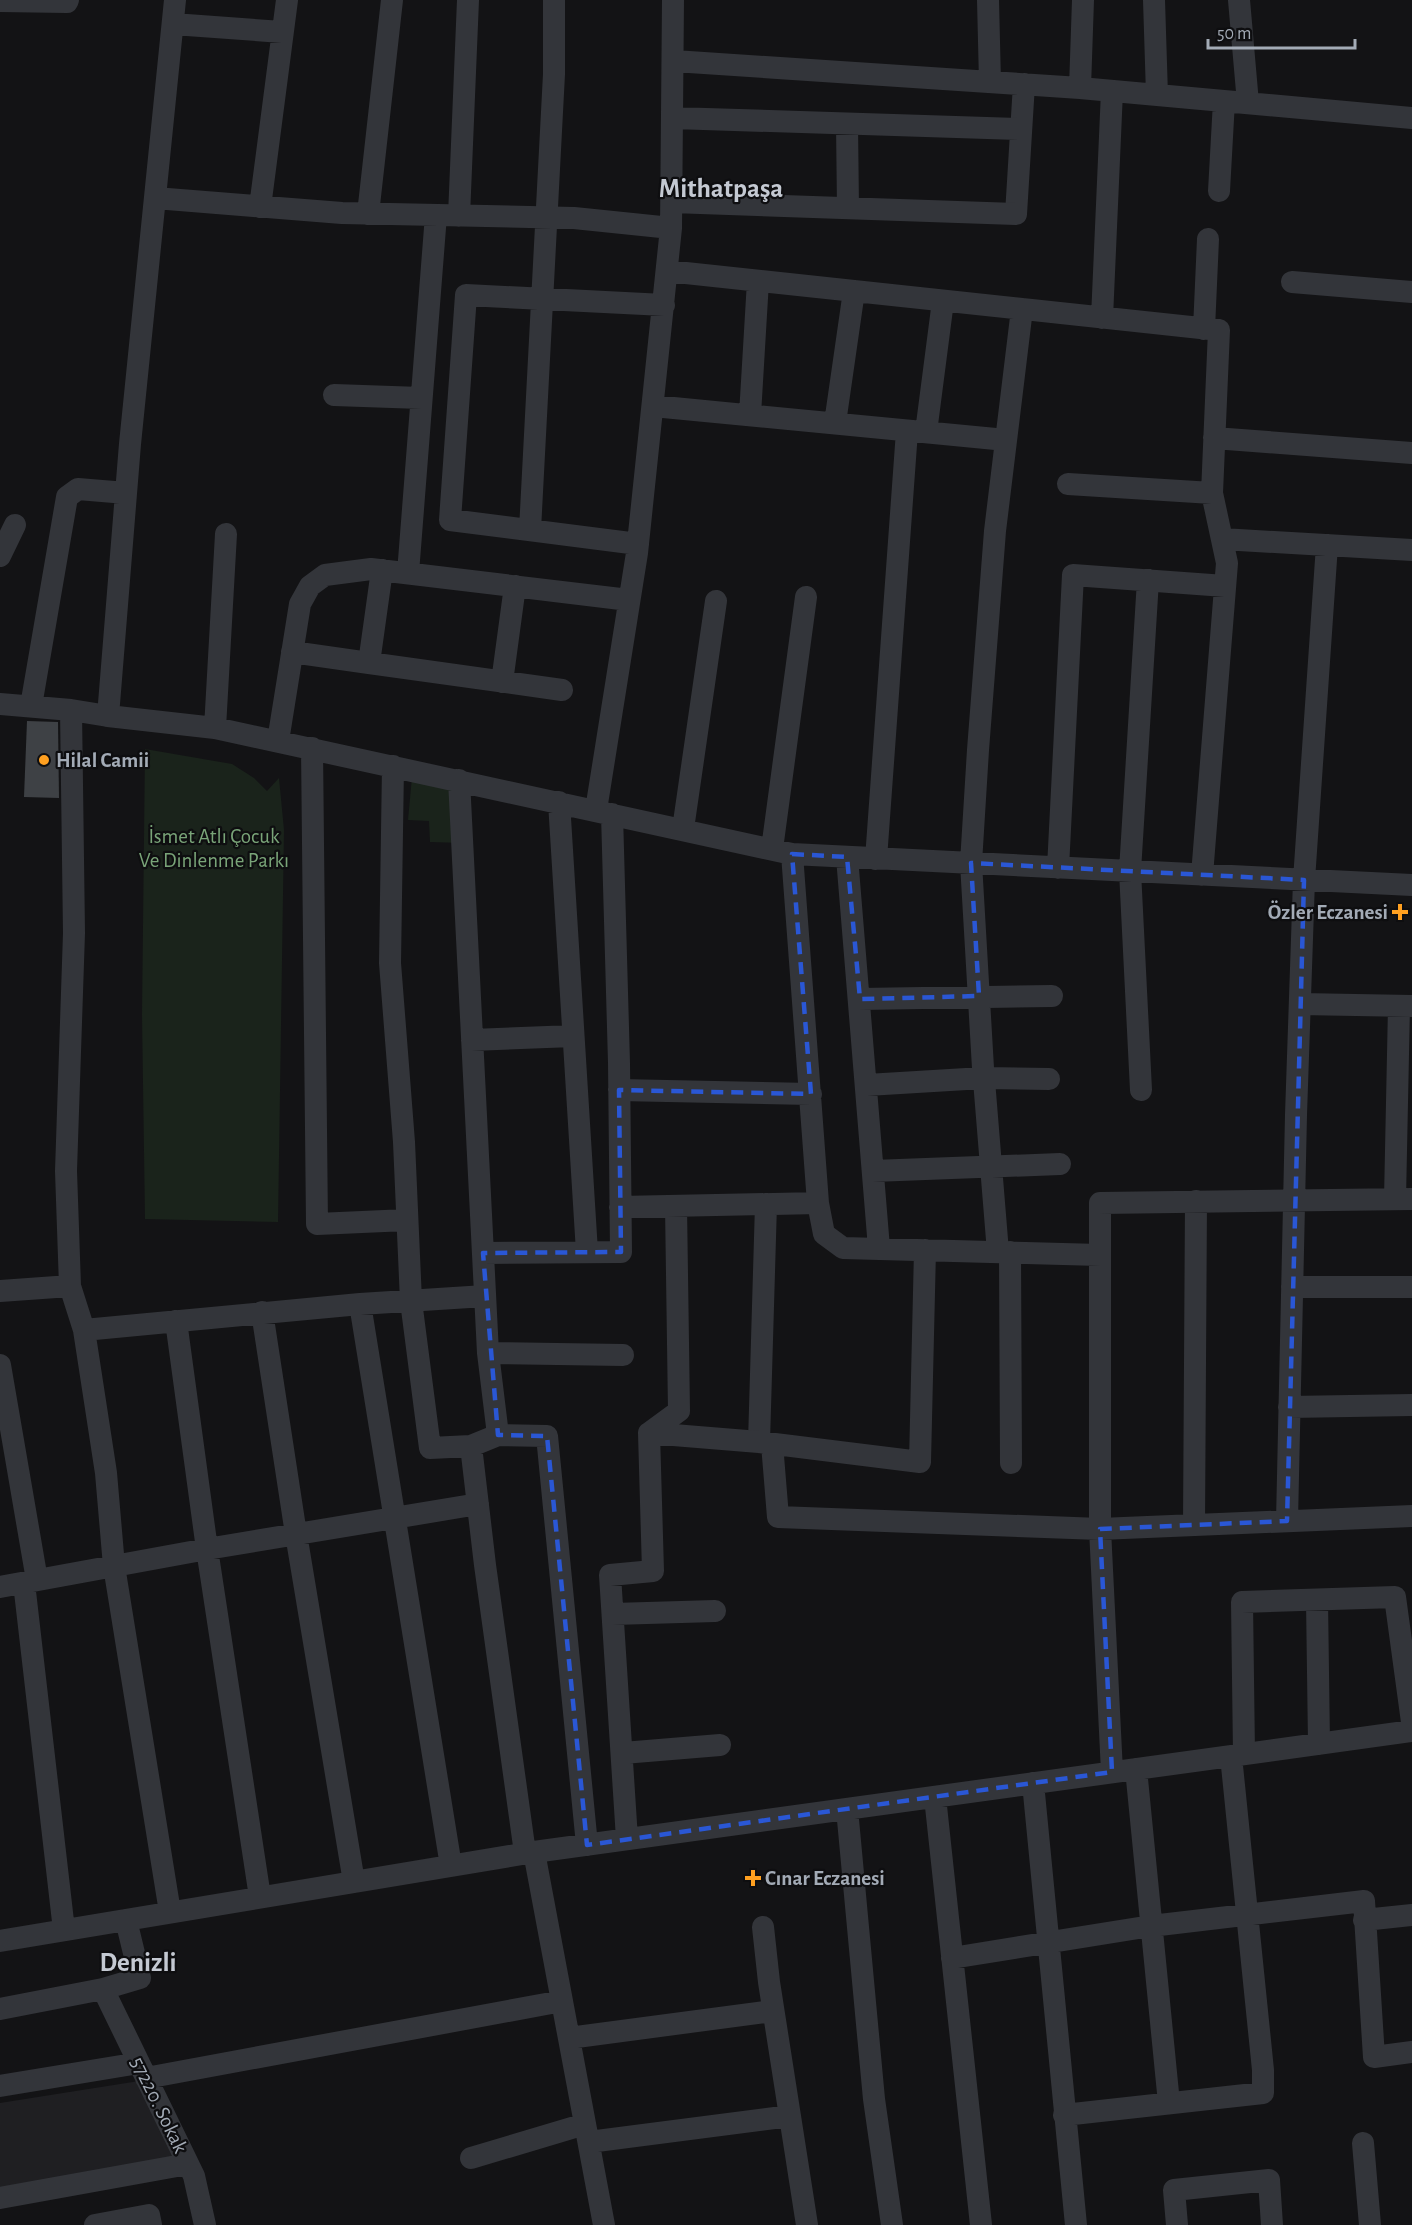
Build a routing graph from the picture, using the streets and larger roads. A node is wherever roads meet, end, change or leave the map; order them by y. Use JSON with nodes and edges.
{"nodes":[{"id":1,"x":68,"y":0,"type":"edge"},
{"id":2,"x":176,"y":0,"type":"edge"},
{"id":3,"x":286,"y":0,"type":"edge"},
{"id":4,"x":392,"y":0,"type":"edge"},
{"id":5,"x":468,"y":0,"type":"edge"},
{"id":6,"x":554,"y":0,"type":"edge"},
{"id":7,"x":674,"y":0,"type":"edge"},
{"id":8,"x":988,"y":0,"type":"edge"},
{"id":9,"x":1083,"y":0,"type":"edge"},
{"id":10,"x":1154,"y":0,"type":"edge"},
{"id":11,"x":1239,"y":0,"type":"edge"},
{"id":12,"x":0,"y":1,"type":"edge"},
{"id":13,"x":173,"y":24,"type":"junction"},
{"id":14,"x":282,"y":32,"type":"junction"},
{"id":15,"x":674,"y":61,"type":"junction"},
{"id":16,"x":990,"y":82,"type":"junction"},
{"id":17,"x":1024,"y":84,"type":"junction"},
{"id":18,"x":1080,"y":88,"type":"junction"},
{"id":19,"x":1112,"y":91,"type":"junction"},
{"id":20,"x":1157,"y":95,"type":"junction"},
{"id":21,"x":1224,"y":101,"type":"junction"},
{"id":22,"x":1248,"y":103,"type":"junction"},
{"id":23,"x":674,"y":118,"type":"junction"},
{"id":24,"x":1412,"y":118,"type":"edge"},
{"id":25,"x":847,"y":124,"type":"junction"},
{"id":26,"x":1021,"y":129,"type":"junction"},
{"id":27,"x":1219,"y":191,"type":"dead end"},
{"id":28,"x":155,"y":198,"type":"junction"},
{"id":29,"x":672,"y":202,"type":"junction"},
{"id":30,"x":260,"y":207,"type":"junction"},
{"id":31,"x":848,"y":208,"type":"junction"},
{"id":32,"x":368,"y":214,"type":"junction"},
{"id":33,"x":436,"y":215,"type":"junction"},
{"id":34,"x":459,"y":216,"type":"junction"},
{"id":35,"x":547,"y":218,"type":"junction"},
{"id":36,"x":671,"y":228,"type":"junction"},
{"id":37,"x":1208,"y":238,"type":"dead end"},
{"id":38,"x":667,"y":271,"type":"junction"},
{"id":39,"x":758,"y":280,"type":"junction"},
{"id":40,"x":1292,"y":282,"type":"dead end"},
{"id":41,"x":854,"y":291,"type":"junction"},
{"id":42,"x":1412,"y":292,"type":"edge"},
{"id":43,"x":542,"y":298,"type":"junction"},
{"id":44,"x":944,"y":301,"type":"junction"},
{"id":45,"x":664,"y":305,"type":"junction"},
{"id":46,"x":1022,"y":309,"type":"junction"},
{"id":47,"x":1102,"y":318,"type":"junction"},
{"id":48,"x":1204,"y":329,"type":"junction"},
{"id":49,"x":334,"y":395,"type":"dead end"},
{"id":50,"x":421,"y":398,"type":"junction"},
{"id":51,"x":653,"y":406,"type":"junction"},
{"id":52,"x":750,"y":415,"type":"junction"},
{"id":53,"x":835,"y":423,"type":"junction"},
{"id":54,"x":917,"y":431,"type":"junction"},
{"id":55,"x":1215,"y":438,"type":"junction"},
{"id":56,"x":1006,"y":440,"type":"junction"},
{"id":57,"x":1412,"y":453,"type":"edge"},
{"id":58,"x":1068,"y":484,"type":"dead end"},
{"id":59,"x":126,"y":493,"type":"junction"},
{"id":60,"x":1212,"y":493,"type":"junction"},
{"id":61,"x":15,"y":525,"type":"dead end"},
{"id":62,"x":530,"y":530,"type":"junction"},
{"id":63,"x":226,"y":534,"type":"dead end"},
{"id":64,"x":1222,"y":539,"type":"junction"},
{"id":65,"x":638,"y":544,"type":"junction"},
{"id":66,"x":1327,"y":545,"type":"junction"},
{"id":67,"x":1412,"y":550,"type":"edge"},
{"id":68,"x":0,"y":556,"type":"edge"},
{"id":69,"x":382,"y":570,"type":"junction"},
{"id":70,"x":408,"y":573,"type":"junction"},
{"id":71,"x":1148,"y":580,"type":"junction"},
{"id":72,"x":515,"y":586,"type":"junction"},
{"id":73,"x":1225,"y":586,"type":"junction"},
{"id":74,"x":806,"y":597,"type":"dead end"},
{"id":75,"x":629,"y":600,"type":"junction"},
{"id":76,"x":716,"y":601,"type":"dead end"},
{"id":77,"x":292,"y":652,"type":"junction"},
{"id":78,"x":369,"y":663,"type":"junction"},
{"id":79,"x":502,"y":682,"type":"junction"},
{"id":80,"x":562,"y":690,"type":"dead end"},
{"id":81,"x":0,"y":704,"type":"edge"},
{"id":82,"x":31,"y":706,"type":"junction"},
{"id":83,"x":71,"y":710,"type":"junction"},
{"id":84,"x":108,"y":717,"type":"junction"},
{"id":85,"x":215,"y":728,"type":"junction"},
{"id":86,"x":278,"y":741,"type":"junction"},
{"id":87,"x":312,"y":748,"type":"junction"},
{"id":88,"x":393,"y":766,"type":"junction"},
{"id":89,"x":459,"y":780,"type":"junction"},
{"id":90,"x":559,"y":802,"type":"junction"},
{"id":91,"x":604,"y":812,"type":"junction"},
{"id":92,"x":683,"y":830,"type":"junction"},
{"id":93,"x":782,"y":851,"type":"junction"},
{"id":94,"x":847,"y":857,"type":"junction"},
{"id":95,"x":876,"y":859,"type":"junction"},
{"id":96,"x":971,"y":863,"type":"junction"},
{"id":97,"x":1058,"y":868,"type":"junction"},
{"id":98,"x":1130,"y":871,"type":"junction"},
{"id":99,"x":1202,"y":875,"type":"junction"},
{"id":100,"x":1304,"y":880,"type":"junction"},
{"id":101,"x":1412,"y":885,"type":"edge"},
{"id":102,"x":979,"y":996,"type":"junction"},
{"id":103,"x":1052,"y":996,"type":"dead end"},
{"id":104,"x":860,"y":999,"type":"junction"},
{"id":105,"x":1300,"y":1004,"type":"junction"},
{"id":106,"x":1405,"y":1006,"type":"edge"},
{"id":107,"x":573,"y":1036,"type":"junction"},
{"id":108,"x":472,"y":1040,"type":"junction"},
{"id":109,"x":983,"y":1078,"type":"junction"},
{"id":110,"x":1049,"y":1078,"type":"dead end"},
{"id":111,"x":867,"y":1085,"type":"junction"},
{"id":112,"x":619,"y":1090,"type":"junction"},
{"id":113,"x":1141,"y":1090,"type":"dead end"},
{"id":114,"x":811,"y":1094,"type":"junction"},
{"id":115,"x":1060,"y":1164,"type":"dead end"},
{"id":116,"x":991,"y":1165,"type":"junction"},
{"id":117,"x":873,"y":1171,"type":"junction"},
{"id":118,"x":1404,"y":1199,"type":"edge"},
{"id":119,"x":1294,"y":1200,"type":"junction"},
{"id":120,"x":1196,"y":1201,"type":"junction"},
{"id":121,"x":818,"y":1203,"type":"junction"},
{"id":122,"x":766,"y":1204,"type":"junction"},
{"id":123,"x":676,"y":1206,"type":"junction"},
{"id":124,"x":620,"y":1207,"type":"junction"},
{"id":125,"x":407,"y":1221,"type":"junction"},
{"id":126,"x":879,"y":1248,"type":"junction"},
{"id":127,"x":925,"y":1250,"type":"junction"},
{"id":128,"x":587,"y":1252,"type":"junction"},
{"id":129,"x":1004,"y":1252,"type":"junction"},
{"id":130,"x":483,"y":1253,"type":"junction"},
{"id":131,"x":1100,"y":1255,"type":"junction"},
{"id":132,"x":70,"y":1286,"type":"junction"},
{"id":133,"x":1292,"y":1287,"type":"junction"},
{"id":134,"x":1412,"y":1287,"type":"edge"},
{"id":135,"x":0,"y":1291,"type":"edge"},
{"id":136,"x":485,"y":1296,"type":"junction"},
{"id":137,"x":411,"y":1301,"type":"junction"},
{"id":138,"x":360,"y":1304,"type":"junction"},
{"id":139,"x":262,"y":1312,"type":"junction"},
{"id":140,"x":176,"y":1321,"type":"junction"},
{"id":141,"x":84,"y":1330,"type":"junction"},
{"id":142,"x":488,"y":1353,"type":"junction"},
{"id":143,"x":623,"y":1355,"type":"dead end"},
{"id":144,"x":0,"y":1365,"type":"edge"},
{"id":145,"x":1412,"y":1405,"type":"edge"},
{"id":146,"x":1289,"y":1407,"type":"junction"},
{"id":147,"x":649,"y":1433,"type":"junction"},
{"id":148,"x":498,"y":1435,"type":"junction"},
{"id":149,"x":765,"y":1443,"type":"junction"},
{"id":150,"x":471,"y":1446,"type":"junction"},
{"id":151,"x":1011,"y":1463,"type":"dead end"},
{"id":152,"x":478,"y":1504,"type":"junction"},
{"id":153,"x":1412,"y":1516,"type":"edge"},
{"id":154,"x":395,"y":1518,"type":"junction"},
{"id":155,"x":1287,"y":1521,"type":"junction"},
{"id":156,"x":1194,"y":1525,"type":"junction"},
{"id":157,"x":1100,"y":1529,"type":"junction"},
{"id":158,"x":296,"y":1534,"type":"junction"},
{"id":159,"x":207,"y":1549,"type":"junction"},
{"id":160,"x":114,"y":1566,"type":"junction"},
{"id":161,"x":30,"y":1581,"type":"junction"},
{"id":162,"x":0,"y":1587,"type":"edge"},
{"id":163,"x":1317,"y":1600,"type":"junction"},
{"id":164,"x":715,"y":1611,"type":"dead end"},
{"id":165,"x":613,"y":1614,"type":"junction"},
{"id":166,"x":1412,"y":1722,"type":"edge"},
{"id":167,"x":1412,"y":1731,"type":"edge"},
{"id":168,"x":1319,"y":1744,"type":"junction"},
{"id":169,"x":720,"y":1745,"type":"dead end"},
{"id":170,"x":622,"y":1753,"type":"junction"},
{"id":171,"x":1237,"y":1755,"type":"junction"},
{"id":172,"x":1136,"y":1769,"type":"junction"},
{"id":173,"x":1112,"y":1772,"type":"junction"},
{"id":174,"x":1033,"y":1783,"type":"junction"},
{"id":175,"x":935,"y":1797,"type":"junction"},
{"id":176,"x":847,"y":1809,"type":"junction"},
{"id":177,"x":627,"y":1839,"type":"junction"},
{"id":178,"x":586,"y":1845,"type":"junction"},
{"id":179,"x":529,"y":1853,"type":"junction"},
{"id":180,"x":451,"y":1866,"type":"junction"},
{"id":181,"x":354,"y":1882,"type":"junction"},
{"id":182,"x":260,"y":1897,"type":"junction"},
{"id":183,"x":170,"y":1912,"type":"junction"},
{"id":184,"x":1247,"y":1915,"type":"junction"},
{"id":185,"x":1412,"y":1915,"type":"edge"},
{"id":186,"x":126,"y":1920,"type":"junction"},
{"id":187,"x":1364,"y":1920,"type":"junction"},
{"id":188,"x":1151,"y":1926,"type":"junction"},
{"id":189,"x":763,"y":1927,"type":"dead end"},
{"id":190,"x":64,"y":1930,"type":"junction"},
{"id":191,"x":0,"y":1941,"type":"edge"},
{"id":192,"x":1048,"y":1943,"type":"junction"},
{"id":193,"x":952,"y":1958,"type":"junction"},
{"id":194,"x":104,"y":1989,"type":"junction"},
{"id":195,"x":562,"y":2001,"type":"junction"},
{"id":196,"x":0,"y":2009,"type":"edge"},
{"id":197,"x":773,"y":2011,"type":"junction"},
{"id":198,"x":569,"y":2038,"type":"junction"},
{"id":199,"x":1412,"y":2052,"type":"edge"},
{"id":200,"x":142,"y":2071,"type":"junction"},
{"id":201,"x":0,"y":2086,"type":"edge"},
{"id":202,"x":1169,"y":2103,"type":"junction"},
{"id":203,"x":1064,"y":2115,"type":"junction"},
{"id":204,"x":790,"y":2116,"type":"junction"},
{"id":205,"x":587,"y":2133,"type":"junction"},
{"id":206,"x":1363,"y":2143,"type":"dead end"},
{"id":207,"x":471,"y":2157,"type":"dead end"},
{"id":208,"x":188,"y":2164,"type":"junction"},
{"id":209,"x":0,"y":2198,"type":"edge"},
{"id":210,"x":95,"y":2225,"type":"edge"},
{"id":211,"x":151,"y":2225,"type":"edge"},
{"id":212,"x":205,"y":2225,"type":"edge"},
{"id":213,"x":604,"y":2225,"type":"edge"},
{"id":214,"x":807,"y":2225,"type":"edge"},
{"id":215,"x":892,"y":2225,"type":"edge"},
{"id":216,"x":981,"y":2225,"type":"edge"},
{"id":217,"x":1076,"y":2225,"type":"edge"},
{"id":218,"x":1177,"y":2225,"type":"edge"},
{"id":219,"x":1272,"y":2225,"type":"edge"},
{"id":220,"x":1370,"y":2225,"type":"edge"}],
"edges":[{"from":1,"to":12,"type":"street"},
{"from":2,"to":13,"type":"street"},
{"from":3,"to":14,"type":"street"},
{"from":4,"to":32,"type":"street"},
{"from":5,"to":34,"type":"street"},
{"from":6,"to":35,"type":"street"},
{"from":7,"to":15,"type":"street"},
{"from":8,"to":16,"type":"street"},
{"from":9,"to":18,"type":"street"},
{"from":10,"to":20,"type":"street"},
{"from":11,"to":22,"type":"street"},
{"from":13,"to":14,"type":"street"},
{"from":13,"to":28,"type":"street"},
{"from":14,"to":30,"type":"street"},
{"from":15,"to":16,"type":"street"},
{"from":15,"to":23,"type":"street"},
{"from":16,"to":17,"type":"street"},
{"from":17,"to":18,"type":"street"},
{"from":17,"to":26,"type":"street"},
{"from":18,"to":19,"type":"street"},
{"from":19,"to":20,"type":"street"},
{"from":19,"to":47,"type":"street"},
{"from":20,"to":21,"type":"street"},
{"from":21,"to":22,"type":"street"},
{"from":21,"to":27,"type":"street"},
{"from":22,"to":24,"type":"street"},
{"from":23,"to":25,"type":"street"},
{"from":23,"to":29,"type":"street"},
{"from":25,"to":26,"type":"street"},
{"from":25,"to":31,"type":"street"},
{"from":26,"to":31,"type":"street"},
{"from":28,"to":30,"type":"street"},
{"from":28,"to":59,"type":"street"},
{"from":29,"to":31,"type":"street"},
{"from":29,"to":36,"type":"street"},
{"from":30,"to":32,"type":"street"},
{"from":32,"to":33,"type":"street"},
{"from":33,"to":34,"type":"street"},
{"from":33,"to":50,"type":"street"},
{"from":34,"to":35,"type":"street"},
{"from":35,"to":36,"type":"street"},
{"from":35,"to":43,"type":"street"},
{"from":36,"to":38,"type":"street"},
{"from":37,"to":48,"type":"street"},
{"from":38,"to":39,"type":"street"},
{"from":38,"to":45,"type":"street"},
{"from":39,"to":41,"type":"street"},
{"from":39,"to":52,"type":"street"},
{"from":40,"to":42,"type":"street"},
{"from":41,"to":44,"type":"street"},
{"from":41,"to":53,"type":"street"},
{"from":43,"to":45,"type":"street"},
{"from":43,"to":62,"type":"street"},
{"from":43,"to":62,"type":"street"},
{"from":44,"to":46,"type":"street"},
{"from":44,"to":54,"type":"street"},
{"from":45,"to":51,"type":"street"},
{"from":46,"to":47,"type":"street"},
{"from":46,"to":56,"type":"street"},
{"from":47,"to":48,"type":"street"},
{"from":48,"to":55,"type":"street"},
{"from":49,"to":50,"type":"street"},
{"from":50,"to":70,"type":"street"},
{"from":51,"to":52,"type":"street"},
{"from":51,"to":65,"type":"street"},
{"from":52,"to":53,"type":"street"},
{"from":53,"to":54,"type":"street"},
{"from":54,"to":56,"type":"street"},
{"from":54,"to":95,"type":"street"},
{"from":55,"to":57,"type":"street"},
{"from":55,"to":60,"type":"street"},
{"from":56,"to":96,"type":"street"},
{"from":58,"to":60,"type":"street"},
{"from":59,"to":82,"type":"street"},
{"from":59,"to":84,"type":"street"},
{"from":60,"to":64,"type":"street"},
{"from":61,"to":68,"type":"street"},
{"from":62,"to":65,"type":"street"},
{"from":63,"to":85,"type":"street"},
{"from":64,"to":66,"type":"street"},
{"from":64,"to":73,"type":"street"},
{"from":65,"to":75,"type":"street"},
{"from":66,"to":67,"type":"street"},
{"from":66,"to":100,"type":"street"},
{"from":69,"to":70,"type":"street"},
{"from":69,"to":77,"type":"street"},
{"from":69,"to":78,"type":"street"},
{"from":70,"to":72,"type":"street"},
{"from":71,"to":73,"type":"street"},
{"from":71,"to":97,"type":"street"},
{"from":71,"to":98,"type":"street"},
{"from":72,"to":75,"type":"street"},
{"from":72,"to":79,"type":"street"},
{"from":73,"to":99,"type":"street"},
{"from":74,"to":93,"type":"street"},
{"from":75,"to":91,"type":"street"},
{"from":76,"to":92,"type":"street"},
{"from":77,"to":78,"type":"street"},
{"from":77,"to":86,"type":"street"},
{"from":78,"to":79,"type":"street"},
{"from":79,"to":80,"type":"street"},
{"from":81,"to":82,"type":"street"},
{"from":82,"to":83,"type":"street"},
{"from":83,"to":84,"type":"street"},
{"from":83,"to":132,"type":"street"},
{"from":84,"to":85,"type":"street"},
{"from":85,"to":86,"type":"street"},
{"from":86,"to":87,"type":"street"},
{"from":87,"to":88,"type":"street"},
{"from":87,"to":125,"type":"street"},
{"from":88,"to":89,"type":"street"},
{"from":88,"to":125,"type":"street"},
{"from":89,"to":90,"type":"street"},
{"from":89,"to":108,"type":"street"},
{"from":90,"to":91,"type":"street"},
{"from":90,"to":107,"type":"street"},
{"from":91,"to":92,"type":"street"},
{"from":91,"to":112,"type":"street"},
{"from":92,"to":93,"type":"street"},
{"from":93,"to":94,"type":"street"},
{"from":93,"to":114,"type":"street"},
{"from":94,"to":95,"type":"street"},
{"from":94,"to":104,"type":"street"},
{"from":95,"to":96,"type":"street"},
{"from":96,"to":97,"type":"street"},
{"from":96,"to":102,"type":"street"},
{"from":97,"to":98,"type":"street"},
{"from":98,"to":99,"type":"street"},
{"from":98,"to":113,"type":"street"},
{"from":99,"to":100,"type":"street"},
{"from":100,"to":101,"type":"street"},
{"from":100,"to":105,"type":"street"},
{"from":102,"to":103,"type":"street"},
{"from":102,"to":104,"type":"street"},
{"from":102,"to":109,"type":"street"},
{"from":104,"to":111,"type":"street"},
{"from":105,"to":106,"type":"street"},
{"from":105,"to":119,"type":"street"},
{"from":106,"to":118,"type":"street"},
{"from":107,"to":108,"type":"street"},
{"from":107,"to":128,"type":"street"},
{"from":108,"to":130,"type":"street"},
{"from":109,"to":110,"type":"street"},
{"from":109,"to":111,"type":"street"},
{"from":109,"to":116,"type":"street"},
{"from":111,"to":117,"type":"street"},
{"from":112,"to":114,"type":"street"},
{"from":112,"to":124,"type":"street"},
{"from":114,"to":121,"type":"street"},
{"from":115,"to":116,"type":"street"},
{"from":116,"to":117,"type":"street"},
{"from":116,"to":129,"type":"street"},
{"from":117,"to":126,"type":"street"},
{"from":118,"to":119,"type":"street"},
{"from":119,"to":120,"type":"street"},
{"from":119,"to":133,"type":"street"},
{"from":120,"to":131,"type":"street"},
{"from":120,"to":156,"type":"street"},
{"from":121,"to":122,"type":"street"},
{"from":121,"to":126,"type":"street"},
{"from":122,"to":123,"type":"street"},
{"from":122,"to":149,"type":"street"},
{"from":123,"to":124,"type":"street"},
{"from":123,"to":147,"type":"street"},
{"from":124,"to":128,"type":"street"},
{"from":125,"to":137,"type":"street"},
{"from":126,"to":127,"type":"street"},
{"from":127,"to":129,"type":"street"},
{"from":127,"to":149,"type":"street"},
{"from":128,"to":130,"type":"street"},
{"from":129,"to":131,"type":"street"},
{"from":129,"to":151,"type":"street"},
{"from":130,"to":136,"type":"street"},
{"from":131,"to":157,"type":"street"},
{"from":132,"to":135,"type":"street"},
{"from":132,"to":141,"type":"street"},
{"from":133,"to":134,"type":"street"},
{"from":133,"to":146,"type":"street"},
{"from":136,"to":137,"type":"street"},
{"from":136,"to":142,"type":"street"},
{"from":137,"to":138,"type":"street"},
{"from":137,"to":150,"type":"street"},
{"from":138,"to":139,"type":"street"},
{"from":138,"to":154,"type":"street"},
{"from":139,"to":140,"type":"street"},
{"from":139,"to":158,"type":"street"},
{"from":140,"to":141,"type":"street"},
{"from":140,"to":159,"type":"street"},
{"from":141,"to":160,"type":"street"},
{"from":142,"to":143,"type":"street"},
{"from":142,"to":148,"type":"street"},
{"from":144,"to":161,"type":"street"},
{"from":145,"to":146,"type":"street"},
{"from":146,"to":155,"type":"street"},
{"from":147,"to":149,"type":"street"},
{"from":147,"to":165,"type":"street"},
{"from":148,"to":150,"type":"street"},
{"from":148,"to":178,"type":"street"},
{"from":149,"to":157,"type":"street"},
{"from":150,"to":152,"type":"street"},
{"from":152,"to":154,"type":"street"},
{"from":152,"to":179,"type":"street"},
{"from":153,"to":155,"type":"street"},
{"from":154,"to":158,"type":"street"},
{"from":154,"to":180,"type":"street"},
{"from":155,"to":156,"type":"street"},
{"from":156,"to":157,"type":"street"},
{"from":157,"to":173,"type":"street"},
{"from":158,"to":159,"type":"street"},
{"from":158,"to":181,"type":"street"},
{"from":159,"to":160,"type":"street"},
{"from":159,"to":182,"type":"street"},
{"from":160,"to":161,"type":"street"},
{"from":160,"to":183,"type":"street"},
{"from":161,"to":162,"type":"street"},
{"from":161,"to":190,"type":"street"},
{"from":163,"to":166,"type":"street"},
{"from":163,"to":168,"type":"street"},
{"from":163,"to":171,"type":"street"},
{"from":164,"to":165,"type":"street"},
{"from":165,"to":170,"type":"street"},
{"from":167,"to":168,"type":"street"},
{"from":168,"to":171,"type":"street"},
{"from":169,"to":170,"type":"street"},
{"from":170,"to":177,"type":"street"},
{"from":171,"to":172,"type":"street"},
{"from":171,"to":184,"type":"street"},
{"from":172,"to":173,"type":"street"},
{"from":172,"to":188,"type":"street"},
{"from":173,"to":174,"type":"street"},
{"from":174,"to":175,"type":"street"},
{"from":174,"to":192,"type":"street"},
{"from":175,"to":176,"type":"street"},
{"from":175,"to":193,"type":"street"},
{"from":176,"to":177,"type":"street"},
{"from":176,"to":215,"type":"street"},
{"from":177,"to":178,"type":"street"},
{"from":178,"to":179,"type":"street"},
{"from":179,"to":180,"type":"street"},
{"from":179,"to":195,"type":"street"},
{"from":180,"to":181,"type":"street"},
{"from":181,"to":182,"type":"street"},
{"from":182,"to":183,"type":"street"},
{"from":183,"to":186,"type":"street"},
{"from":184,"to":187,"type":"street"},
{"from":184,"to":188,"type":"street"},
{"from":184,"to":202,"type":"street"},
{"from":185,"to":187,"type":"street"},
{"from":186,"to":190,"type":"street"},
{"from":186,"to":194,"type":"street"},
{"from":187,"to":199,"type":"street"},
{"from":188,"to":192,"type":"street"},
{"from":188,"to":202,"type":"street"},
{"from":189,"to":197,"type":"street"},
{"from":190,"to":191,"type":"street"},
{"from":192,"to":193,"type":"street"},
{"from":192,"to":203,"type":"street"},
{"from":193,"to":216,"type":"street"},
{"from":194,"to":196,"type":"street"},
{"from":194,"to":200,"type":"street","name":"57220. Sokak"},
{"from":195,"to":198,"type":"street"},
{"from":195,"to":200,"type":"street"},
{"from":197,"to":198,"type":"street"},
{"from":197,"to":204,"type":"street"},
{"from":198,"to":205,"type":"street"},
{"from":200,"to":201,"type":"street"},
{"from":200,"to":208,"type":"street","name":"57220. Sokak"},
{"from":202,"to":203,"type":"street"},
{"from":203,"to":217,"type":"street"},
{"from":204,"to":205,"type":"street"},
{"from":204,"to":214,"type":"street"},
{"from":205,"to":207,"type":"street"},
{"from":205,"to":213,"type":"street"},
{"from":206,"to":220,"type":"street"},
{"from":208,"to":209,"type":"street"},
{"from":208,"to":212,"type":"street","name":"57220. Sokak"},
{"from":210,"to":211,"type":"street"},
{"from":218,"to":219,"type":"street"}]}
